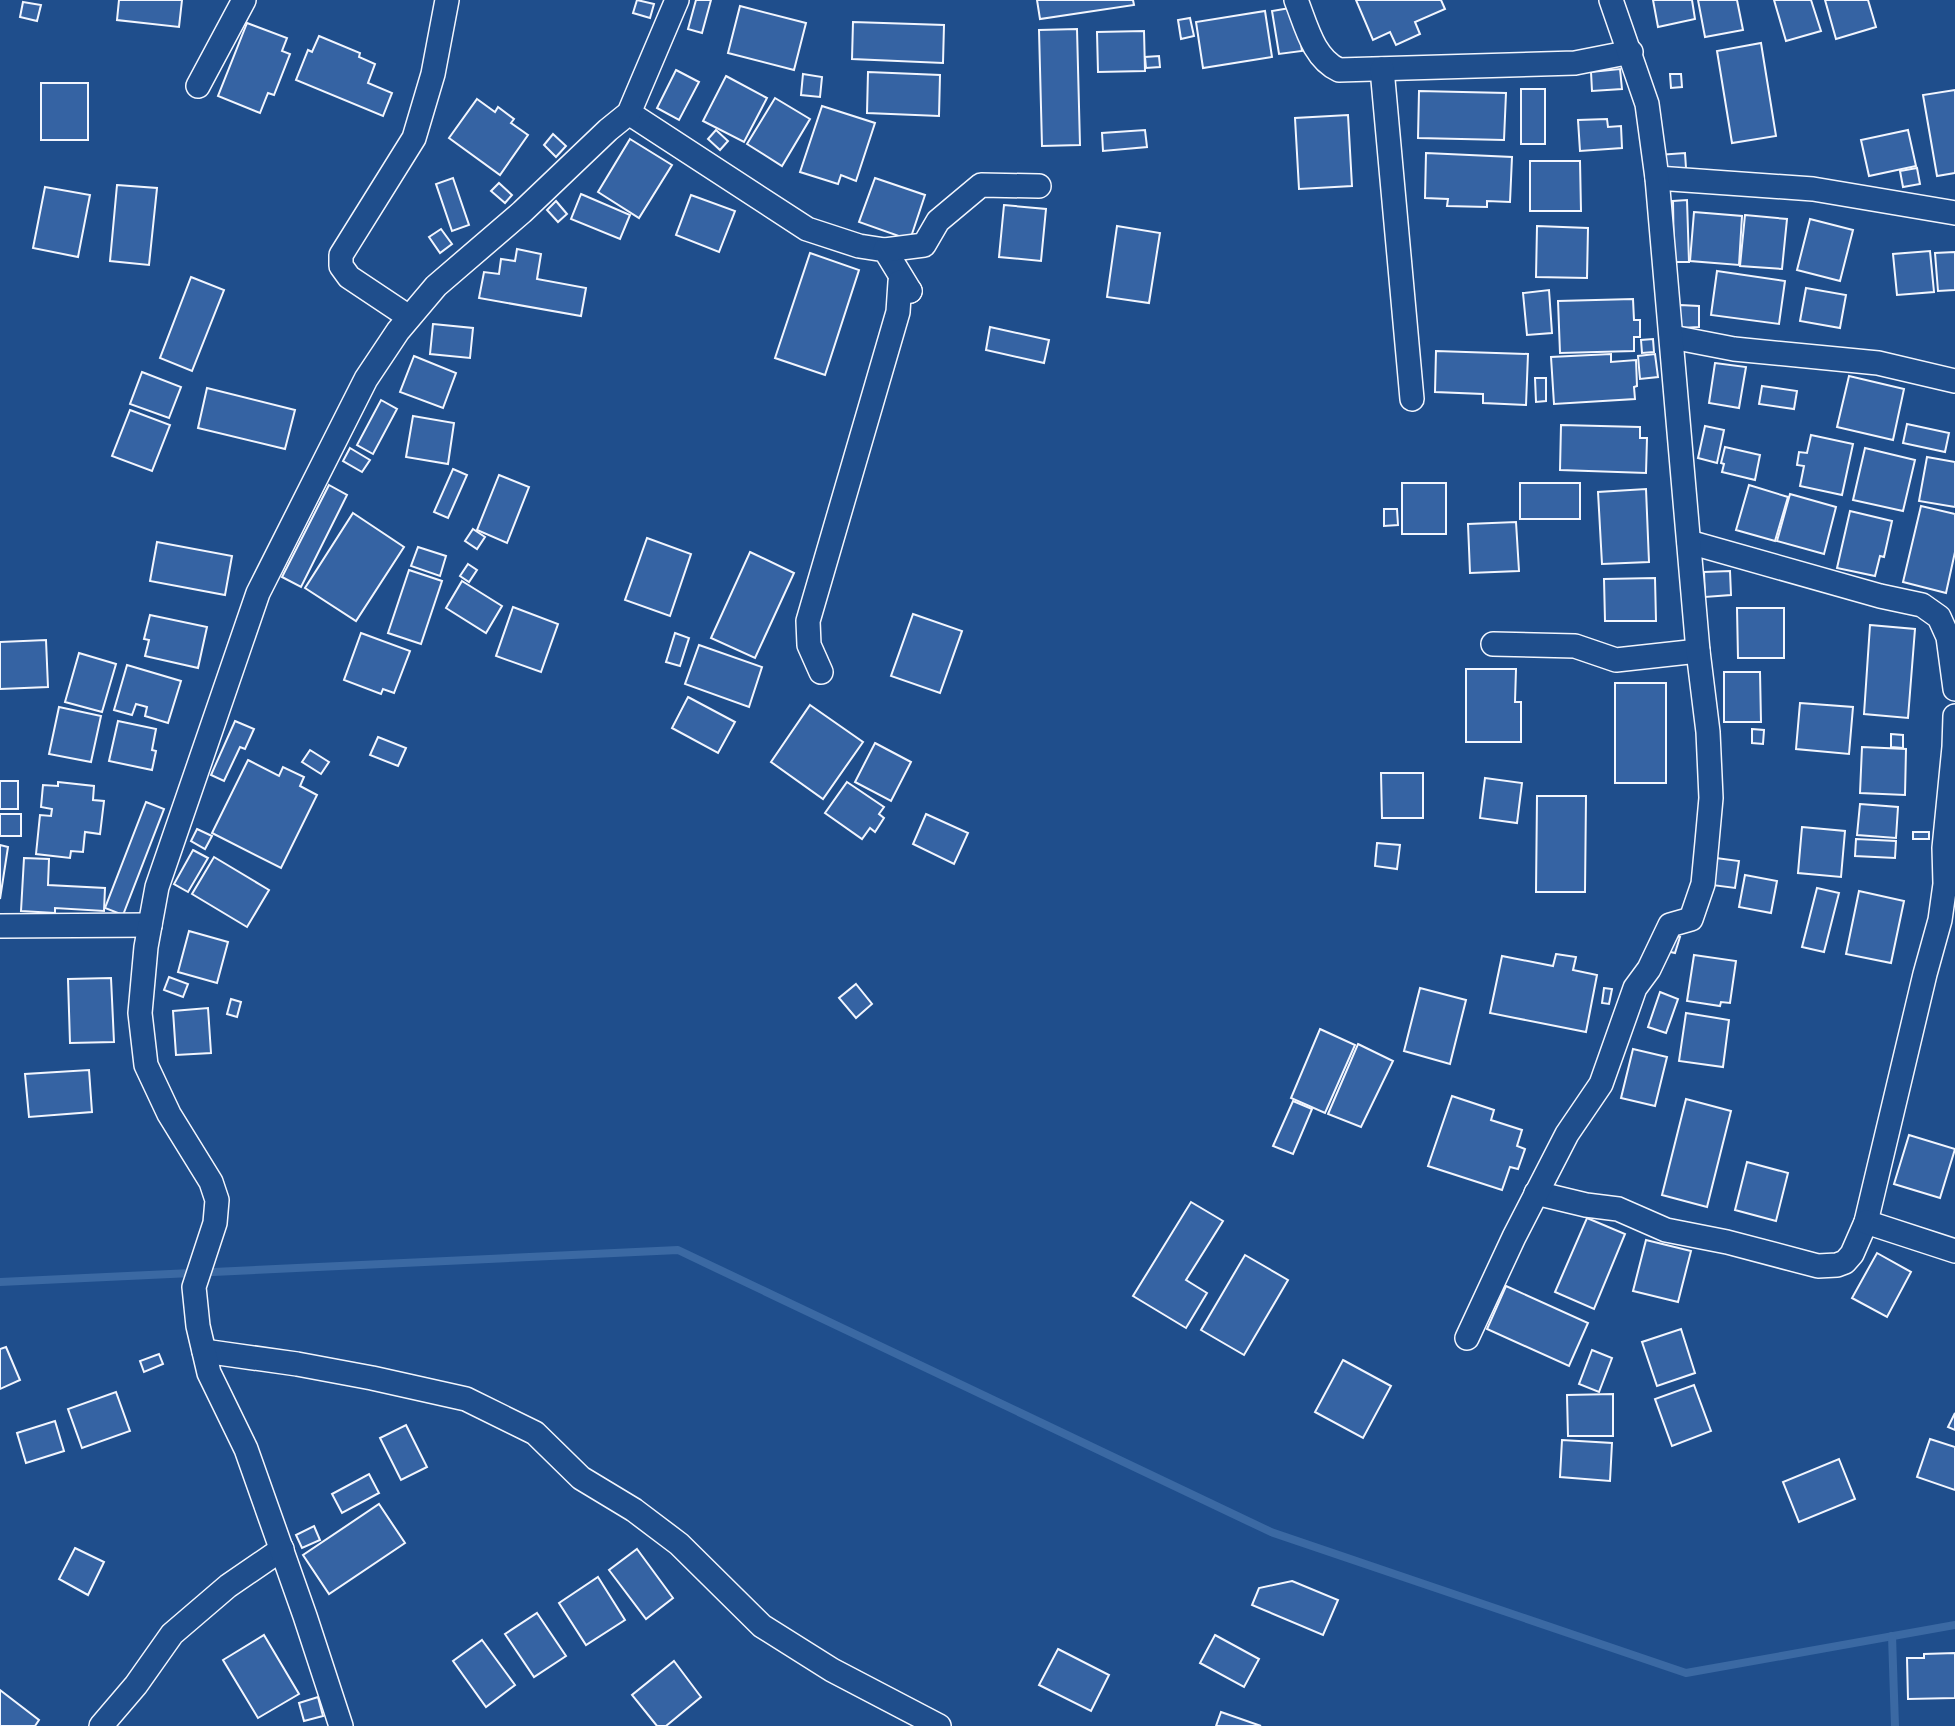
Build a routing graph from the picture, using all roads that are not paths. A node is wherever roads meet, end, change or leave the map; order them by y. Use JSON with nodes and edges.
{"nodes":[{"id":1,"x":244,"y":0,"type":"edge"},
{"id":2,"x":447,"y":0,"type":"edge"},
{"id":3,"x":677,"y":0,"type":"edge"},
{"id":4,"x":1296,"y":0,"type":"edge"},
{"id":5,"x":1611,"y":0,"type":"edge"},
{"id":6,"x":1631,"y":52,"type":"junction"},
{"id":7,"x":1382,"y":69,"type":"junction"},
{"id":8,"x":198,"y":86,"type":"dead end"},
{"id":9,"x":629,"y":113,"type":"junction"},
{"id":10,"x":1657,"y":178,"type":"junction"},
{"id":11,"x":1039,"y":186,"type":"dead end"},
{"id":12,"x":1955,"y":213,"type":"edge"},
{"id":13,"x":885,"y":250,"type":"junction"},
{"id":14,"x":409,"y":317,"type":"junction"},
{"id":15,"x":1672,"y":337,"type":"junction"},
{"id":16,"x":1955,"y":381,"type":"edge"},
{"id":17,"x":1412,"y":399,"type":"dead end"},
{"id":18,"x":1689,"y":542,"type":"junction"},
{"id":19,"x":1493,"y":644,"type":"dead end"},
{"id":20,"x":1698,"y":651,"type":"junction"},
{"id":21,"x":821,"y":672,"type":"dead end"},
{"id":22,"x":1955,"y":689,"type":"edge"},
{"id":23,"x":1955,"y":716,"type":"edge"},
{"id":24,"x":1955,"y":748,"type":"edge"},
{"id":25,"x":150,"y":925,"type":"junction"},
{"id":26,"x":0,"y":926,"type":"edge"},
{"id":27,"x":1536,"y":1194,"type":"junction"},
{"id":28,"x":1866,"y":1222,"type":"junction"},
{"id":29,"x":1955,"y":1251,"type":"edge"},
{"id":30,"x":1467,"y":1338,"type":"dead end"},
{"id":31,"x":204,"y":1351,"type":"junction"},
{"id":32,"x":282,"y":1549,"type":"junction"},
{"id":33,"x":101,"y":1726,"type":"edge"},
{"id":34,"x":341,"y":1726,"type":"edge"},
{"id":35,"x":939,"y":1726,"type":"edge"}],
"edges":[{"from":1,"to":8,"type":"street"},
{"from":2,"to":14,"type":"street"},
{"from":3,"to":9,"type":"street"},
{"from":4,"to":7,"type":"street"},
{"from":5,"to":6,"type":"street"},
{"from":6,"to":7,"type":"street"},
{"from":6,"to":10,"type":"street"},
{"from":7,"to":17,"type":"street"},
{"from":9,"to":13,"type":"street"},
{"from":9,"to":14,"type":"street"},
{"from":10,"to":12,"type":"street"},
{"from":10,"to":15,"type":"street"},
{"from":11,"to":13,"type":"street"},
{"from":13,"to":21,"type":"street"},
{"from":14,"to":25,"type":"street"},
{"from":15,"to":16,"type":"street"},
{"from":15,"to":18,"type":"street"},
{"from":18,"to":20,"type":"street"},
{"from":18,"to":22,"type":"street"},
{"from":19,"to":20,"type":"street"},
{"from":20,"to":27,"type":"street"},
{"from":23,"to":24,"type":"street"},
{"from":24,"to":28,"type":"street"},
{"from":25,"to":26,"type":"street"},
{"from":25,"to":31,"type":"street"},
{"from":27,"to":28,"type":"street"},
{"from":27,"to":30,"type":"street"},
{"from":28,"to":29,"type":"street"},
{"from":31,"to":32,"type":"street"},
{"from":31,"to":35,"type":"street"},
{"from":32,"to":33,"type":"street"},
{"from":32,"to":34,"type":"street"}]}
